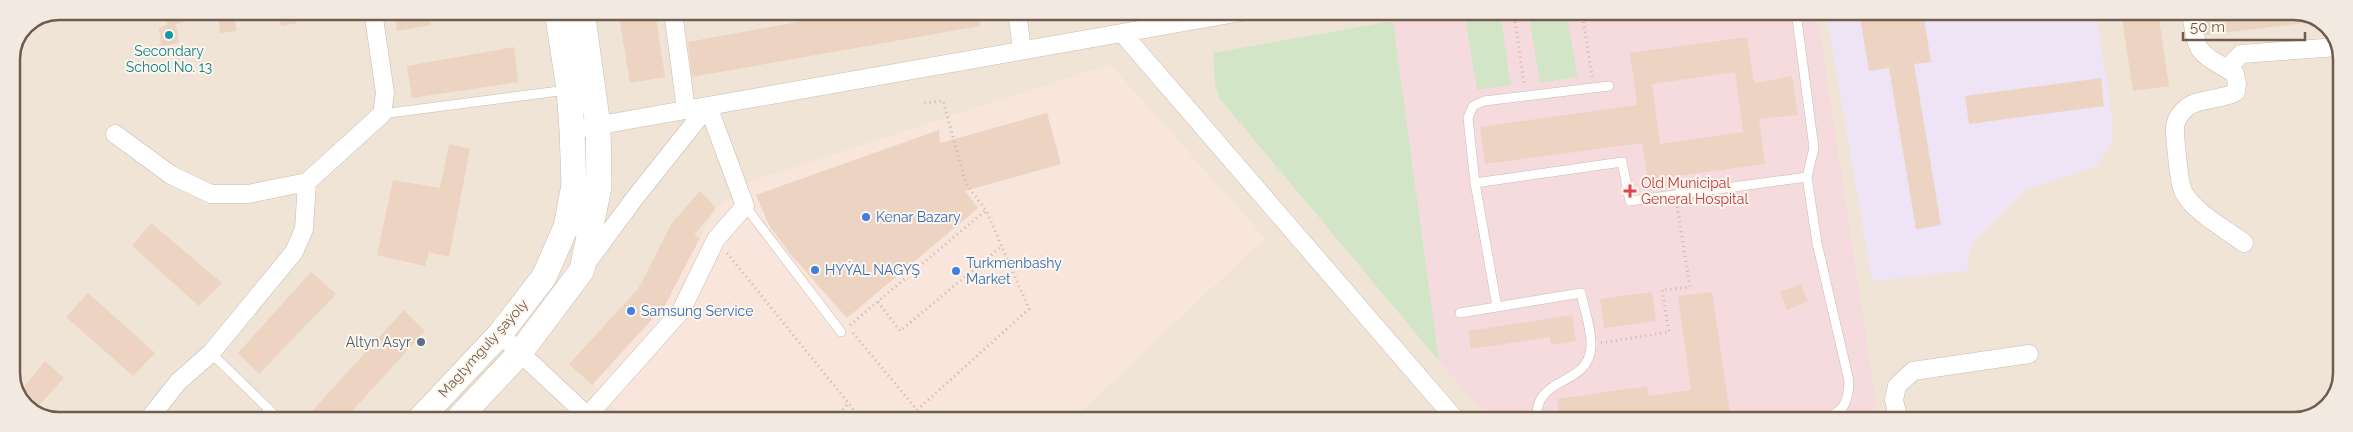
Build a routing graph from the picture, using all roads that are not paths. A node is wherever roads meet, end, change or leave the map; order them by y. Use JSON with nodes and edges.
{"nodes":[{"id":1,"x":374,"y":20,"type":"edge"},
{"id":2,"x":558,"y":20,"type":"edge"},
{"id":3,"x":583,"y":20,"type":"edge"},
{"id":4,"x":678,"y":20,"type":"edge"},
{"id":5,"x":1018,"y":20,"type":"edge"},
{"id":6,"x":1202,"y":20,"type":"edge"},
{"id":7,"x":1797,"y":20,"type":"edge"},
{"id":8,"x":2192,"y":20,"type":"edge"},
{"id":9,"x":1123,"y":34,"type":"junction"},
{"id":10,"x":2331,"y":47,"type":"edge"},
{"id":11,"x":1022,"y":50,"type":"junction"},
{"id":12,"x":2227,"y":69,"type":"junction"},
{"id":13,"x":1609,"y":86,"type":"dead end"},
{"id":14,"x":569,"y":89,"type":"junction"},
{"id":15,"x":708,"y":106,"type":"junction"},
{"id":16,"x":686,"y":110,"type":"junction"},
{"id":17,"x":382,"y":114,"type":"junction"},
{"id":18,"x":598,"y":126,"type":"junction"},
{"id":19,"x":572,"y":130,"type":"junction"},
{"id":20,"x":115,"y":134,"type":"dead end"},
{"id":21,"x":1807,"y":177,"type":"junction"},
{"id":22,"x":307,"y":182,"type":"junction"},
{"id":23,"x":1475,"y":183,"type":"junction"},
{"id":24,"x":745,"y":206,"type":"junction"},
{"id":25,"x":2244,"y":243,"type":"dead end"},
{"id":26,"x":582,"y":270,"type":"junction"},
{"id":27,"x":1498,"y":306,"type":"junction"},
{"id":28,"x":1460,"y":313,"type":"dead end"},
{"id":29,"x":842,"y":332,"type":"dead end"},
{"id":30,"x":500,"y":334,"type":"junction"},
{"id":31,"x":211,"y":353,"type":"junction"},
{"id":32,"x":519,"y":354,"type":"junction"},
{"id":33,"x":2029,"y":354,"type":"dead end"},
{"id":34,"x":269,"y":410,"type":"edge"},
{"id":35,"x":154,"y":412,"type":"edge"},
{"id":36,"x":427,"y":412,"type":"edge"},
{"id":37,"x":465,"y":412,"type":"edge"},
{"id":38,"x":581,"y":412,"type":"edge"},
{"id":39,"x":594,"y":412,"type":"edge"},
{"id":40,"x":1449,"y":412,"type":"edge"},
{"id":41,"x":1536,"y":412,"type":"edge"},
{"id":42,"x":1839,"y":412,"type":"edge"},
{"id":43,"x":1896,"y":412,"type":"edge"}],
"edges":[{"from":1,"to":17,"type":"street"},
{"from":2,"to":14,"type":"street","name":"Magtymguly şaýoly"},
{"from":3,"to":18,"type":"street","name":"Magtymguly şaýoly"},
{"from":4,"to":16,"type":"street"},
{"from":5,"to":11,"type":"street"},
{"from":6,"to":9,"type":"street"},
{"from":7,"to":21,"type":"lane"},
{"from":8,"to":12,"type":"street"},
{"from":9,"to":11,"type":"street"},
{"from":9,"to":40,"type":"street"},
{"from":10,"to":12,"type":"street"},
{"from":11,"to":15,"type":"street"},
{"from":12,"to":25,"type":"street"},
{"from":13,"to":23,"type":"lane"},
{"from":14,"to":17,"type":"lane"},
{"from":14,"to":19,"type":"street","name":"Magtymguly şaýoly"},
{"from":15,"to":16,"type":"street"},
{"from":15,"to":24,"type":"street"},
{"from":15,"to":26,"type":"street"},
{"from":16,"to":18,"type":"street"},
{"from":17,"to":22,"type":"street"},
{"from":18,"to":19,"type":"street"},
{"from":18,"to":26,"type":"street","name":"Magtymguly şaýoly"},
{"from":19,"to":30,"type":"street","name":"Magtymguly şaýoly"},
{"from":20,"to":22,"type":"street"},
{"from":21,"to":23,"type":"lane"},
{"from":21,"to":42,"type":"lane"},
{"from":22,"to":31,"type":"street"},
{"from":23,"to":27,"type":"lane"},
{"from":24,"to":29,"type":"lane"},
{"from":24,"to":39,"type":"street"},
{"from":26,"to":32,"type":"street","name":"Magtymguly şaýoly"},
{"from":27,"to":28,"type":"lane"},
{"from":27,"to":41,"type":"lane"},
{"from":30,"to":32,"type":"street"},
{"from":30,"to":36,"type":"street","name":"Magtymguly şaýoly"},
{"from":31,"to":34,"type":"lane"},
{"from":31,"to":35,"type":"street"},
{"from":32,"to":37,"type":"street","name":"Magtymguly şaýoly"},
{"from":32,"to":38,"type":"street"},
{"from":33,"to":43,"type":"street"}]}
